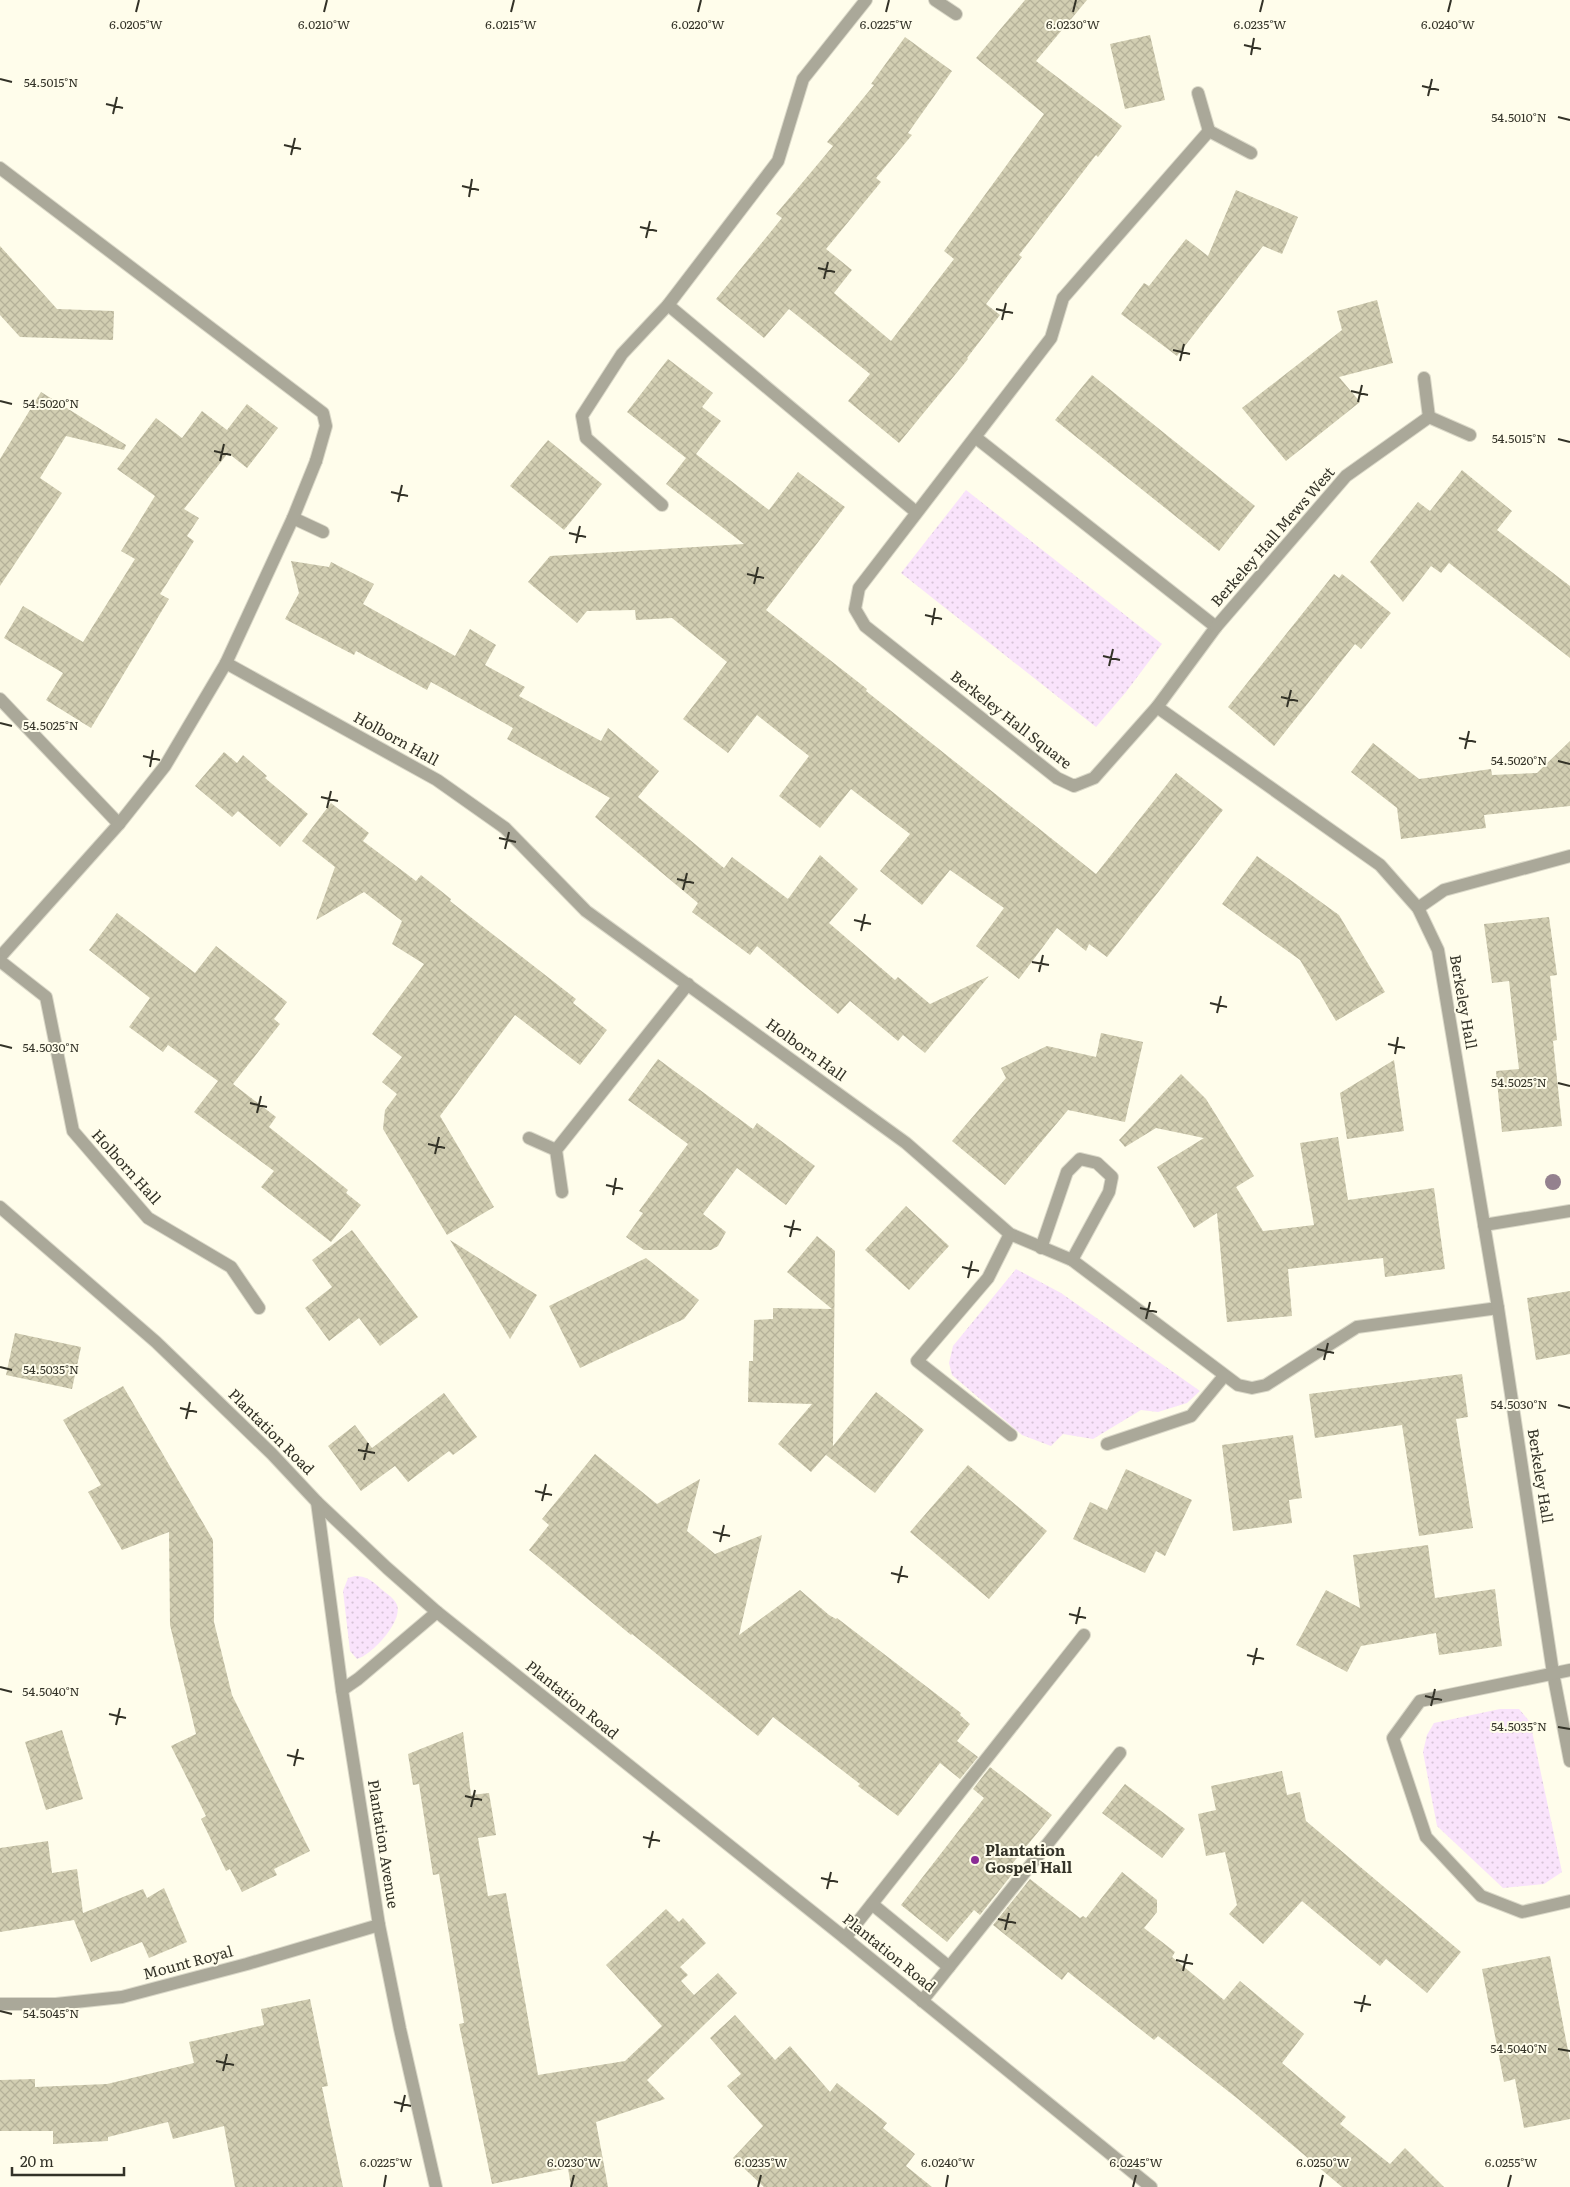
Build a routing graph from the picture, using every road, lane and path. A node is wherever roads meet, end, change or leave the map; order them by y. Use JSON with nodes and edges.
{"nodes":[{"id":1,"x":866,"y":0,"type":"edge"},
{"id":2,"x":935,"y":0,"type":"edge"},
{"id":3,"x":956,"y":14,"type":"dead end"},
{"id":4,"x":1198,"y":93,"type":"dead end"},
{"id":5,"x":1209,"y":131,"type":"junction"},
{"id":6,"x":1251,"y":153,"type":"dead end"},
{"id":7,"x":0,"y":168,"type":"edge"},
{"id":8,"x":668,"y":305,"type":"junction"},
{"id":9,"x":1424,"y":378,"type":"dead end"},
{"id":10,"x":1429,"y":417,"type":"junction"},
{"id":11,"x":1470,"y":435,"type":"dead end"},
{"id":12,"x":975,"y":437,"type":"junction"},
{"id":13,"x":662,"y":505,"type":"dead end"},
{"id":14,"x":916,"y":512,"type":"junction"},
{"id":15,"x":293,"y":518,"type":"junction"},
{"id":16,"x":322,"y":532,"type":"dead end"},
{"id":17,"x":1216,"y":627,"type":"junction"},
{"id":18,"x":226,"y":663,"type":"junction"},
{"id":19,"x":0,"y":699,"type":"edge"},
{"id":20,"x":1157,"y":707,"type":"junction"},
{"id":21,"x":119,"y":824,"type":"junction"},
{"id":22,"x":1570,"y":856,"type":"edge"},
{"id":23,"x":1418,"y":908,"type":"junction"},
{"id":24,"x":0,"y":957,"type":"edge"},
{"id":25,"x":0,"y":961,"type":"edge"},
{"id":26,"x":688,"y":984,"type":"junction"},
{"id":27,"x":529,"y":1138,"type":"dead end"},
{"id":28,"x":556,"y":1150,"type":"junction"},
{"id":29,"x":562,"y":1192,"type":"dead end"},
{"id":30,"x":0,"y":1208,"type":"edge"},
{"id":31,"x":1570,"y":1211,"type":"edge"},
{"id":32,"x":1484,"y":1225,"type":"junction"},
{"id":33,"x":1010,"y":1234,"type":"junction"},
{"id":34,"x":1041,"y":1248,"type":"junction"},
{"id":35,"x":1072,"y":1260,"type":"junction"},
{"id":36,"x":259,"y":1308,"type":"dead end"},
{"id":37,"x":1498,"y":1308,"type":"junction"},
{"id":38,"x":1224,"y":1376,"type":"junction"},
{"id":39,"x":1010,"y":1436,"type":"dead end"},
{"id":40,"x":1107,"y":1444,"type":"dead end"},
{"id":41,"x":317,"y":1502,"type":"junction"},
{"id":42,"x":438,"y":1612,"type":"junction"},
{"id":43,"x":1084,"y":1635,"type":"dead end"},
{"id":44,"x":1570,"y":1670,"type":"edge"},
{"id":45,"x":1553,"y":1673,"type":"junction"},
{"id":46,"x":342,"y":1690,"type":"junction"},
{"id":47,"x":1120,"y":1753,"type":"dead end"},
{"id":48,"x":1570,"y":1761,"type":"edge"},
{"id":49,"x":1570,"y":1901,"type":"edge"},
{"id":50,"x":872,"y":1904,"type":"junction"},
{"id":51,"x":379,"y":1925,"type":"junction"},
{"id":52,"x":845,"y":1938,"type":"junction"},
{"id":53,"x":949,"y":1967,"type":"junction"},
{"id":54,"x":922,"y":2001,"type":"junction"},
{"id":55,"x":0,"y":2004,"type":"edge"},
{"id":56,"x":436,"y":2187,"type":"edge"},
{"id":57,"x":1151,"y":2187,"type":"edge"}],
"edges":[{"from":1,"to":8,"type":"street"},
{"from":2,"to":3,"type":"street"},
{"from":4,"to":5,"type":"street"},
{"from":5,"to":6,"type":"street"},
{"from":5,"to":12,"type":"street","name":"Berkeley Hall Square"},
{"from":7,"to":15,"type":"street"},
{"from":8,"to":13,"type":"street"},
{"from":8,"to":14,"type":"street"},
{"from":9,"to":10,"type":"street"},
{"from":10,"to":11,"type":"street"},
{"from":10,"to":17,"type":"street","name":"Berkeley Hall Mews West"},
{"from":12,"to":14,"type":"street","name":"Berkeley Hall Square"},
{"from":12,"to":17,"type":"street"},
{"from":14,"to":20,"type":"street","name":"Berkeley Hall Square"},
{"from":15,"to":16,"type":"street"},
{"from":15,"to":18,"type":"street"},
{"from":17,"to":20,"type":"street","name":"Berkeley Hall Square"},
{"from":18,"to":21,"type":"street"},
{"from":18,"to":26,"type":"street","name":"Holborn Hall"},
{"from":19,"to":21,"type":"street"},
{"from":20,"to":23,"type":"street","name":"Berkeley Hall"},
{"from":21,"to":24,"type":"street"},
{"from":22,"to":23,"type":"street"},
{"from":23,"to":32,"type":"street","name":"Berkeley Hall"},
{"from":25,"to":36,"type":"street","name":"Holborn Hall"},
{"from":26,"to":28,"type":"street"},
{"from":26,"to":33,"type":"street","name":"Holborn Hall"},
{"from":27,"to":28,"type":"street"},
{"from":28,"to":29,"type":"street"},
{"from":30,"to":41,"type":"street","name":"Plantation Road"},
{"from":31,"to":32,"type":"street"},
{"from":32,"to":37,"type":"street","name":"Berkeley Hall"},
{"from":33,"to":34,"type":"street","name":"Holborn Hall"},
{"from":33,"to":39,"type":"street"},
{"from":34,"to":35,"type":"street","name":"Holborn Hall"},
{"from":34,"to":35,"type":"street"},
{"from":35,"to":38,"type":"street","name":"Holborn Hall"},
{"from":37,"to":38,"type":"street","name":"Holborn Hall"},
{"from":37,"to":45,"type":"street","name":"Berkeley Hall"},
{"from":38,"to":40,"type":"street"},
{"from":41,"to":42,"type":"street","name":"Plantation Road"},
{"from":41,"to":46,"type":"street","name":"Plantation Avenue"},
{"from":42,"to":46,"type":"street"},
{"from":42,"to":52,"type":"street","name":"Plantation Road"},
{"from":43,"to":50,"type":"street"},
{"from":44,"to":45,"type":"street"},
{"from":45,"to":48,"type":"street","name":"Berkeley Hall"},
{"from":45,"to":49,"type":"street"},
{"from":46,"to":51,"type":"street","name":"Plantation Avenue"},
{"from":47,"to":53,"type":"street"},
{"from":50,"to":52,"type":"street"},
{"from":50,"to":53,"type":"street"},
{"from":51,"to":55,"type":"street","name":"Mount Royal"},
{"from":51,"to":56,"type":"street","name":"Plantation Avenue"},
{"from":52,"to":54,"type":"street","name":"Plantation Road"},
{"from":53,"to":54,"type":"street"},
{"from":54,"to":57,"type":"street","name":"Plantation Road"}]}
